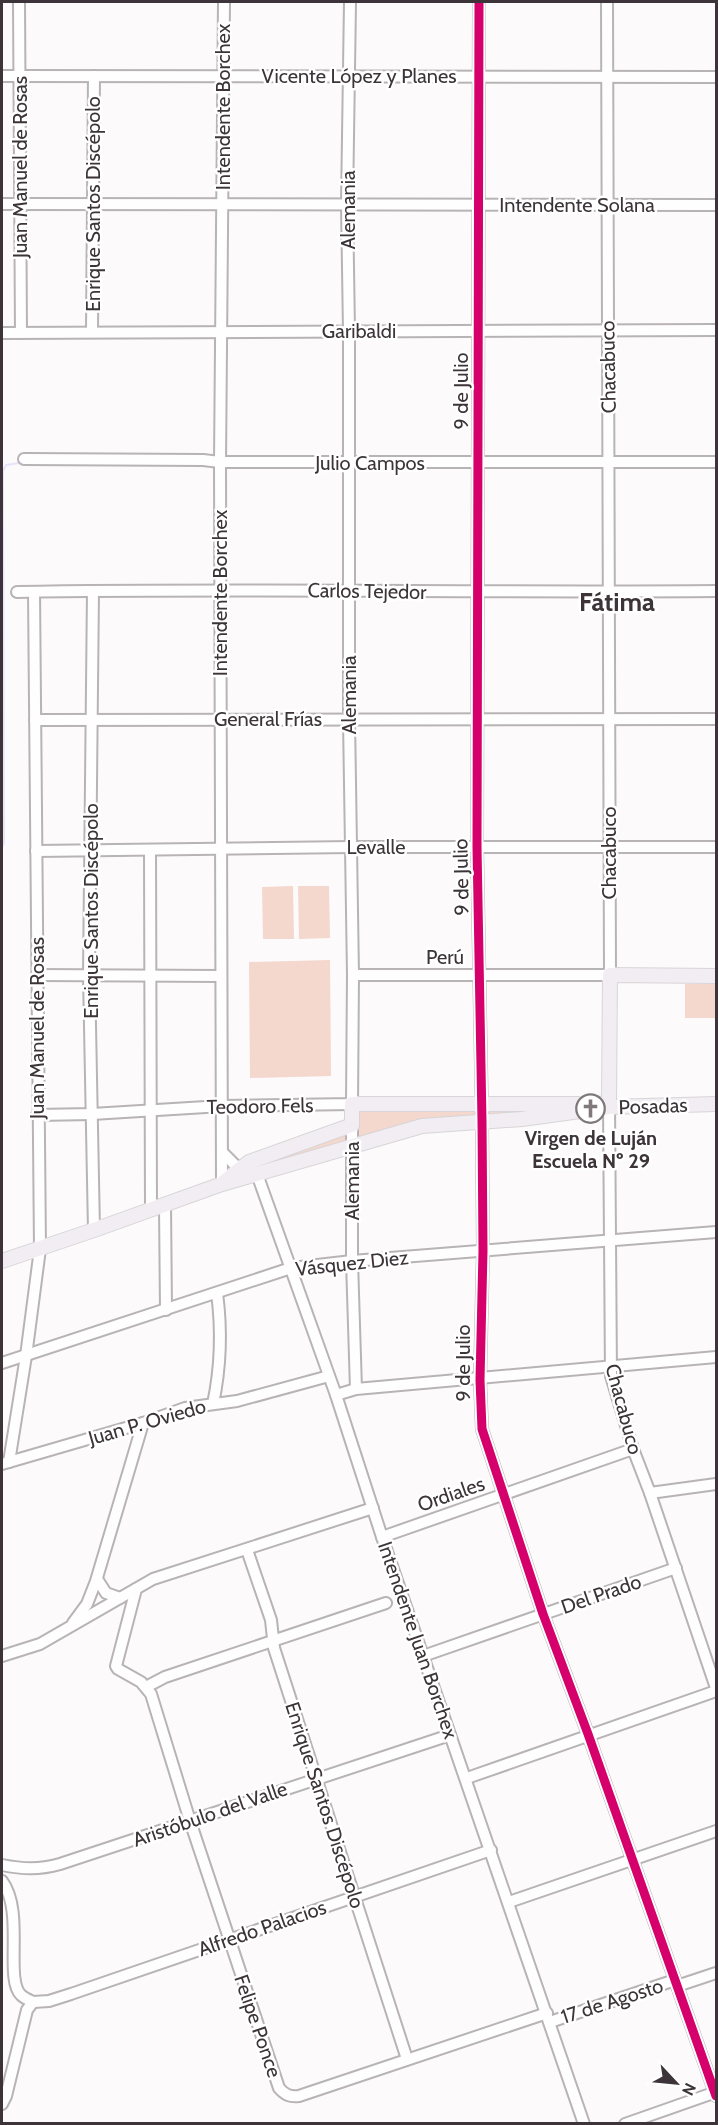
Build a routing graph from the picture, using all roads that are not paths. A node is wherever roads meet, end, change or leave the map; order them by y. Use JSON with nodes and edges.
{"nodes":[{"id":1,"x":19,"y":2,"type":"edge"},
{"id":2,"x":224,"y":2,"type":"edge"},
{"id":3,"x":350,"y":2,"type":"edge"},
{"id":4,"x":479,"y":2,"type":"edge"},
{"id":5,"x":607,"y":2,"type":"edge"},
{"id":6,"x":2,"y":76,"type":"edge"},
{"id":7,"x":19,"y":76,"type":"junction"},
{"id":8,"x":94,"y":76,"type":"junction"},
{"id":9,"x":224,"y":76,"type":"junction"},
{"id":10,"x":350,"y":76,"type":"junction"},
{"id":11,"x":479,"y":77,"type":"junction"},
{"id":12,"x":607,"y":77,"type":"junction"},
{"id":13,"x":717,"y":77,"type":"edge"},
{"id":14,"x":2,"y":204,"type":"edge"},
{"id":15,"x":19,"y":204,"type":"junction"},
{"id":16,"x":93,"y":204,"type":"junction"},
{"id":17,"x":348,"y":204,"type":"junction"},
{"id":18,"x":222,"y":205,"type":"junction"},
{"id":19,"x":479,"y":205,"type":"junction"},
{"id":20,"x":606,"y":205,"type":"junction"},
{"id":21,"x":717,"y":205,"type":"edge"},
{"id":22,"x":479,"y":330,"type":"junction"},
{"id":23,"x":607,"y":330,"type":"junction"},
{"id":24,"x":717,"y":330,"type":"edge"},
{"id":25,"x":349,"y":331,"type":"junction"},
{"id":26,"x":92,"y":332,"type":"junction"},
{"id":27,"x":222,"y":332,"type":"junction"},
{"id":28,"x":2,"y":333,"type":"edge"},
{"id":29,"x":21,"y":333,"type":"junction"},
{"id":30,"x":24,"y":459,"type":"dead end"},
{"id":31,"x":220,"y":462,"type":"junction"},
{"id":32,"x":717,"y":462,"type":"edge"},
{"id":33,"x":349,"y":463,"type":"junction"},
{"id":34,"x":479,"y":463,"type":"junction"},
{"id":35,"x":609,"y":463,"type":"junction"},
{"id":36,"x":220,"y":590,"type":"junction"},
{"id":37,"x":349,"y":590,"type":"junction"},
{"id":38,"x":93,"y":591,"type":"junction"},
{"id":39,"x":717,"y":591,"type":"edge"},
{"id":40,"x":17,"y":592,"type":"dead end"},
{"id":41,"x":34,"y":592,"type":"junction"},
{"id":42,"x":478,"y":592,"type":"junction"},
{"id":43,"x":610,"y":592,"type":"junction"},
{"id":44,"x":349,"y":719,"type":"junction"},
{"id":45,"x":479,"y":719,"type":"junction"},
{"id":46,"x":609,"y":719,"type":"junction"},
{"id":47,"x":717,"y":719,"type":"edge"},
{"id":48,"x":35,"y":720,"type":"junction"},
{"id":49,"x":91,"y":720,"type":"junction"},
{"id":50,"x":221,"y":720,"type":"junction"},
{"id":51,"x":352,"y":847,"type":"junction"},
{"id":52,"x":477,"y":847,"type":"junction"},
{"id":53,"x":609,"y":847,"type":"junction"},
{"id":54,"x":717,"y":847,"type":"edge"},
{"id":55,"x":92,"y":850,"type":"junction"},
{"id":56,"x":150,"y":850,"type":"junction"},
{"id":57,"x":221,"y":850,"type":"junction"},
{"id":58,"x":36,"y":851,"type":"junction"},
{"id":59,"x":37,"y":975,"type":"junction"},
{"id":60,"x":90,"y":975,"type":"junction"},
{"id":61,"x":150,"y":975,"type":"junction"},
{"id":62,"x":353,"y":975,"type":"junction"},
{"id":63,"x":609,"y":975,"type":"junction"},
{"id":64,"x":221,"y":976,"type":"junction"},
{"id":65,"x":481,"y":976,"type":"junction"},
{"id":66,"x":717,"y":976,"type":"edge"},
{"id":67,"x":352,"y":1104,"type":"junction"},
{"id":68,"x":482,"y":1104,"type":"junction"},
{"id":69,"x":717,"y":1104,"type":"edge"},
{"id":70,"x":609,"y":1105,"type":"junction"},
{"id":71,"x":222,"y":1106,"type":"junction"},
{"id":72,"x":150,"y":1110,"type":"junction"},
{"id":73,"x":92,"y":1114,"type":"junction"},
{"id":74,"x":38,"y":1115,"type":"junction"},
{"id":75,"x":482,"y":1121,"type":"junction"},
{"id":76,"x":352,"y":1125,"type":"junction"},
{"id":77,"x":352,"y":1146,"type":"junction"},
{"id":78,"x":222,"y":1152,"type":"junction"},
{"id":79,"x":242,"y":1166,"type":"junction"},
{"id":80,"x":257,"y":1174,"type":"junction"},
{"id":81,"x":222,"y":1184,"type":"junction"},
{"id":82,"x":165,"y":1205,"type":"junction"},
{"id":83,"x":151,"y":1210,"type":"junction"},
{"id":84,"x":94,"y":1230,"type":"junction"},
{"id":85,"x":717,"y":1232,"type":"edge"},
{"id":86,"x":610,"y":1240,"type":"junction"},
{"id":87,"x":40,"y":1249,"type":"junction"},
{"id":88,"x":483,"y":1251,"type":"junction"},
{"id":89,"x":2,"y":1261,"type":"edge"},
{"id":90,"x":352,"y":1261,"type":"junction"},
{"id":91,"x":291,"y":1268,"type":"junction"},
{"id":92,"x":217,"y":1293,"type":"junction"},
{"id":93,"x":166,"y":1310,"type":"junction"},
{"id":94,"x":26,"y":1356,"type":"junction"},
{"id":95,"x":717,"y":1357,"type":"edge"},
{"id":96,"x":2,"y":1363,"type":"edge"},
{"id":97,"x":610,"y":1365,"type":"junction"},
{"id":98,"x":329,"y":1376,"type":"junction"},
{"id":99,"x":480,"y":1380,"type":"junction"},
{"id":100,"x":356,"y":1389,"type":"junction"},
{"id":101,"x":336,"y":1395,"type":"junction"},
{"id":102,"x":213,"y":1404,"type":"junction"},
{"id":103,"x":143,"y":1423,"type":"junction"},
{"id":104,"x":633,"y":1449,"type":"junction"},
{"id":105,"x":5,"y":1463,"type":"edge"},
{"id":106,"x":717,"y":1484,"type":"edge"},
{"id":107,"x":650,"y":1493,"type":"junction"},
{"id":108,"x":503,"y":1495,"type":"junction"},
{"id":109,"x":373,"y":1508,"type":"junction"},
{"id":110,"x":382,"y":1537,"type":"junction"},
{"id":111,"x":247,"y":1550,"type":"junction"},
{"id":112,"x":676,"y":1568,"type":"junction"},
{"id":113,"x":97,"y":1579,"type":"junction"},
{"id":114,"x":136,"y":1589,"type":"junction"},
{"id":115,"x":120,"y":1598,"type":"junction"},
{"id":116,"x":386,"y":1603,"type":"dead end"},
{"id":117,"x":543,"y":1614,"type":"junction"},
{"id":118,"x":69,"y":1628,"type":"junction"},
{"id":119,"x":274,"y":1641,"type":"junction"},
{"id":120,"x":2,"y":1656,"type":"edge"},
{"id":121,"x":423,"y":1656,"type":"junction"},
{"id":122,"x":146,"y":1687,"type":"junction"},
{"id":123,"x":717,"y":1689,"type":"edge"},
{"id":124,"x":588,"y":1734,"type":"junction"},
{"id":125,"x":450,"y":1735,"type":"junction"},
{"id":126,"x":466,"y":1778,"type":"junction"},
{"id":127,"x":316,"y":1779,"type":"junction"},
{"id":128,"x":190,"y":1821,"type":"junction"},
{"id":129,"x":717,"y":1831,"type":"edge"},
{"id":130,"x":491,"y":1850,"type":"junction"},
{"id":131,"x":633,"y":1859,"type":"junction"},
{"id":132,"x":2,"y":1865,"type":"edge"},
{"id":133,"x":2,"y":1881,"type":"edge"},
{"id":134,"x":355,"y":1897,"type":"junction"},
{"id":135,"x":509,"y":1902,"type":"junction"},
{"id":136,"x":229,"y":1940,"type":"junction"},
{"id":137,"x":717,"y":1973,"type":"edge"},
{"id":138,"x":676,"y":1983,"type":"junction"},
{"id":139,"x":33,"y":2002,"type":"junction"},
{"id":140,"x":548,"y":2017,"type":"junction"},
{"id":141,"x":407,"y":2059,"type":"junction"},
{"id":142,"x":283,"y":2093,"type":"joint"},
{"id":143,"x":716,"y":2094,"type":"edge"},
{"id":144,"x":2,"y":2104,"type":"edge"},
{"id":145,"x":584,"y":2124,"type":"edge"},
{"id":146,"x":625,"y":2124,"type":"edge"}],
"edges":[{"from":1,"to":7,"type":"street","name":"Juan Manuel de Rosas"},
{"from":2,"to":9,"type":"street","name":"Intendente Borchex"},
{"from":3,"to":10,"type":"street","name":"Alemania"},
{"from":4,"to":11,"type":"street","name":"9 de Julio"},
{"from":5,"to":12,"type":"street","name":"Chacabuco"},
{"from":6,"to":7,"type":"street","name":"Vicente López y Planes"},
{"from":7,"to":8,"type":"street","name":"Vicente López y Planes"},
{"from":7,"to":15,"type":"street","name":"Juan Manuel de Rosas"},
{"from":8,"to":9,"type":"street","name":"Vicente López y Planes"},
{"from":8,"to":16,"type":"street","name":"Enrique Santos Discépolo"},
{"from":9,"to":10,"type":"street","name":"Vicente López y Planes"},
{"from":9,"to":18,"type":"street","name":"Intendente Borchex"},
{"from":10,"to":11,"type":"street","name":"Vicente López y Planes"},
{"from":10,"to":17,"type":"street","name":"Alemania"},
{"from":11,"to":12,"type":"street","name":"Vicente López y Planes"},
{"from":11,"to":19,"type":"street","name":"9 de Julio"},
{"from":12,"to":13,"type":"street","name":"Vicente López y Planes"},
{"from":12,"to":20,"type":"street","name":"Chacabuco"},
{"from":14,"to":15,"type":"street","name":"Intendente Solana"},
{"from":15,"to":16,"type":"street","name":"Intendente Solana"},
{"from":15,"to":29,"type":"street","name":"Juan Manuel de Rosas"},
{"from":16,"to":18,"type":"street","name":"Intendente Solana"},
{"from":16,"to":26,"type":"street","name":"Enrique Santos Discépolo"},
{"from":17,"to":18,"type":"street","name":"Intendente Solana"},
{"from":17,"to":19,"type":"street","name":"Intendente Solana"},
{"from":17,"to":25,"type":"street","name":"Alemania"},
{"from":18,"to":27,"type":"street","name":"Intendente Borchex"},
{"from":19,"to":20,"type":"street","name":"Intendente Solana"},
{"from":19,"to":22,"type":"street","name":"9 de Julio"},
{"from":20,"to":21,"type":"street","name":"Intendente Solana"},
{"from":20,"to":23,"type":"street","name":"Chacabuco"},
{"from":22,"to":23,"type":"street","name":"Garibaldi"},
{"from":22,"to":25,"type":"street","name":"Garibaldi"},
{"from":22,"to":34,"type":"street","name":"9 de Julio"},
{"from":23,"to":24,"type":"street","name":"Garibaldi"},
{"from":23,"to":35,"type":"street","name":"Chacabuco"},
{"from":25,"to":27,"type":"street","name":"Garibaldi"},
{"from":25,"to":33,"type":"street","name":"Alemania"},
{"from":26,"to":27,"type":"street","name":"Garibaldi"},
{"from":26,"to":29,"type":"street","name":"Garibaldi"},
{"from":27,"to":31,"type":"street","name":"Intendente Borchex"},
{"from":28,"to":29,"type":"street","name":"Garibaldi"},
{"from":30,"to":31,"type":"street","name":"Julio Campos"},
{"from":31,"to":33,"type":"street","name":"Julio Campos"},
{"from":31,"to":36,"type":"street","name":"Intendente Borchex"},
{"from":32,"to":35,"type":"street","name":"Julio Campos"},
{"from":33,"to":34,"type":"street","name":"Julio Campos"},
{"from":33,"to":37,"type":"street","name":"Alemania"},
{"from":34,"to":35,"type":"street","name":"Julio Campos"},
{"from":34,"to":42,"type":"street","name":"9 de Julio"},
{"from":35,"to":43,"type":"street","name":"Chacabuco"},
{"from":36,"to":37,"type":"street","name":"Carlos Tejedor"},
{"from":36,"to":38,"type":"street","name":"Carlos Tejedor"},
{"from":36,"to":50,"type":"street","name":"Intendente Borchex"},
{"from":37,"to":42,"type":"street","name":"Carlos Tejedor"},
{"from":37,"to":44,"type":"street","name":"Alemania"},
{"from":38,"to":41,"type":"street","name":"Carlos Tejedor"},
{"from":38,"to":49,"type":"street","name":"Enrique Santos Discépolo"},
{"from":39,"to":43,"type":"street","name":"Carlos Tejedor"},
{"from":40,"to":41,"type":"street","name":"Carlos Tejedor"},
{"from":41,"to":48,"type":"street","name":"Juan Manuel de Rosas"},
{"from":42,"to":43,"type":"street","name":"Carlos Tejedor"},
{"from":42,"to":45,"type":"street","name":"9 de Julio"},
{"from":43,"to":46,"type":"street","name":"Chacabuco"},
{"from":44,"to":45,"type":"street","name":"General Frías"},
{"from":44,"to":50,"type":"street","name":"General Frías"},
{"from":44,"to":51,"type":"street","name":"Alemania"},
{"from":45,"to":46,"type":"street","name":"General Frías"},
{"from":45,"to":52,"type":"street","name":"9 de Julio"},
{"from":46,"to":47,"type":"street","name":"General Frías"},
{"from":46,"to":53,"type":"street","name":"Chacabuco"},
{"from":48,"to":49,"type":"street","name":"General Frías"},
{"from":48,"to":58,"type":"street","name":"Juan Manuel de Rosas"},
{"from":49,"to":50,"type":"street","name":"General Frías"},
{"from":49,"to":55,"type":"street","name":"Enrique Santos Discépolo"},
{"from":50,"to":57,"type":"street","name":"Intendente Borchex"},
{"from":51,"to":52,"type":"street","name":"Levalle"},
{"from":51,"to":57,"type":"street","name":"Levalle"},
{"from":51,"to":62,"type":"street","name":"Alemania"},
{"from":52,"to":53,"type":"street","name":"Levalle"},
{"from":52,"to":65,"type":"street","name":"9 de Julio"},
{"from":53,"to":54,"type":"street","name":"Levalle"},
{"from":53,"to":63,"type":"street","name":"Chacabuco"},
{"from":55,"to":56,"type":"street","name":"Levalle"},
{"from":55,"to":58,"type":"street","name":"Levalle"},
{"from":55,"to":60,"type":"street","name":"Enrique Santos Discépolo"},
{"from":56,"to":57,"type":"street","name":"Levalle"},
{"from":56,"to":61,"type":"street"},
{"from":57,"to":64,"type":"street","name":"Intendente Borchex"},
{"from":58,"to":59,"type":"street","name":"Juan Manuel de Rosas"},
{"from":59,"to":60,"type":"street"},
{"from":59,"to":74,"type":"street","name":"Juan Manuel de Rosas"},
{"from":60,"to":61,"type":"street"},
{"from":60,"to":73,"type":"street","name":"Enrique Santos Discépolo"},
{"from":61,"to":64,"type":"street"},
{"from":61,"to":72,"type":"street"},
{"from":62,"to":65,"type":"street","name":"Perú"},
{"from":62,"to":67,"type":"street","name":"Alemania"},
{"from":63,"to":65,"type":"street","name":"Perú"},
{"from":63,"to":66,"type":"main road","name":"Perú"},
{"from":63,"to":70,"type":"main road","name":"Chacabuco"},
{"from":64,"to":71,"type":"street","name":"Intendente Borchex"},
{"from":65,"to":68,"type":"street","name":"9 de Julio"},
{"from":67,"to":68,"type":"main road","name":"Teodoro Fels"},
{"from":67,"to":71,"type":"street","name":"Teodoro Fels"},
{"from":67,"to":76,"type":"main road","name":"Alemania"},
{"from":68,"to":70,"type":"main road","name":"Posadas"},
{"from":68,"to":75,"type":"street","name":"9 de Julio"},
{"from":69,"to":70,"type":"main road","name":"Posadas"},
{"from":70,"to":75,"type":"main road","name":"Posadas"},
{"from":70,"to":86,"type":"street","name":"Chacabuco"},
{"from":71,"to":72,"type":"street","name":"Teodoro Fels"},
{"from":71,"to":78,"type":"street","name":"Intendente Borchex"},
{"from":72,"to":73,"type":"street","name":"Teodoro Fels"},
{"from":72,"to":83,"type":"street"},
{"from":73,"to":74,"type":"street","name":"Teodoro Fels"},
{"from":73,"to":84,"type":"street","name":"Enrique Santos Discépolo"},
{"from":74,"to":87,"type":"street","name":"Juan Manuel de Rosas"},
{"from":75,"to":77,"type":"main road","name":"Posadas"},
{"from":75,"to":88,"type":"street","name":"9 de Julio"},
{"from":76,"to":77,"type":"street","name":"Alemania"},
{"from":76,"to":79,"type":"main road"},
{"from":77,"to":80,"type":"main road","name":"Posadas"},
{"from":77,"to":90,"type":"street","name":"Alemania"},
{"from":78,"to":79,"type":"street"},
{"from":78,"to":81,"type":"street","name":"Intendente Borchex"},
{"from":79,"to":80,"type":"street"},
{"from":79,"to":81,"type":"main road"},
{"from":80,"to":81,"type":"main road","name":"Posadas"},
{"from":80,"to":91,"type":"street","name":"Intendente Juan Borchex"},
{"from":81,"to":82,"type":"main road","name":"Posadas"},
{"from":82,"to":83,"type":"main road","name":"Posadas"},
{"from":82,"to":93,"type":"street"},
{"from":83,"to":84,"type":"main road","name":"Posadas"},
{"from":84,"to":87,"type":"main road","name":"Posadas"},
{"from":85,"to":86,"type":"street","name":"Vásquez Diez"},
{"from":86,"to":88,"type":"street","name":"Vásquez Diez"},
{"from":86,"to":97,"type":"street","name":"Chacabuco"},
{"from":87,"to":89,"type":"main road","name":"Posadas"},
{"from":87,"to":94,"type":"street","name":"Juan Manuel de Rosas"},
{"from":88,"to":90,"type":"street","name":"Vásquez Diez"},
{"from":88,"to":99,"type":"street","name":"9 de Julio"},
{"from":90,"to":91,"type":"street","name":"Vásquez Diez"},
{"from":90,"to":100,"type":"street","name":"Alemania"},
{"from":91,"to":92,"type":"street","name":"Vásquez Diez"},
{"from":91,"to":98,"type":"street","name":"Intendente Juan Borchex"},
{"from":92,"to":93,"type":"street","name":"Vásquez Diez"},
{"from":92,"to":102,"type":"street"},
{"from":93,"to":94,"type":"street","name":"Vásquez Diez"},
{"from":94,"to":96,"type":"street","name":"Vásquez Diez"},
{"from":94,"to":105,"type":"street","name":"Juan Manuel de Rosas"},
{"from":95,"to":97,"type":"street"},
{"from":97,"to":99,"type":"street"},
{"from":97,"to":104,"type":"street","name":"Chacabuco"},
{"from":98,"to":101,"type":"street","name":"Intendente Juan Borchex"},
{"from":98,"to":102,"type":"street","name":"Juan P. Oviedo"},
{"from":99,"to":100,"type":"street"},
{"from":99,"to":108,"type":"street","name":"9 de Julio"},
{"from":100,"to":101,"type":"street"},
{"from":101,"to":109,"type":"street","name":"Intendente Juan Borchex"},
{"from":102,"to":103,"type":"street","name":"Juan P. Oviedo"},
{"from":103,"to":105,"type":"street","name":"Juan P. Oviedo"},
{"from":103,"to":113,"type":"street"},
{"from":104,"to":107,"type":"street","name":"Chacabuco"},
{"from":104,"to":108,"type":"street","name":"Ordiales"},
{"from":106,"to":107,"type":"street"},
{"from":107,"to":112,"type":"street","name":"Chacabuco"},
{"from":108,"to":110,"type":"street","name":"Ordiales"},
{"from":108,"to":117,"type":"street","name":"9 de Julio"},
{"from":109,"to":110,"type":"street","name":"Intendente Juan Borchex"},
{"from":109,"to":111,"type":"street"},
{"from":110,"to":121,"type":"street","name":"Intendente Juan Borchex"},
{"from":111,"to":114,"type":"street"},
{"from":111,"to":119,"type":"street","name":"Enrique Santos Discépolo"},
{"from":112,"to":117,"type":"street","name":"Del Prado"},
{"from":112,"to":123,"type":"street","name":"Chacabuco"},
{"from":113,"to":115,"type":"street"},
{"from":113,"to":118,"type":"street"},
{"from":114,"to":115,"type":"street"},
{"from":114,"to":122,"type":"street"},
{"from":115,"to":118,"type":"street"},
{"from":116,"to":119,"type":"street"},
{"from":117,"to":121,"type":"street","name":"Del Prado"},
{"from":117,"to":124,"type":"street","name":"9 de Julio"},
{"from":118,"to":120,"type":"street"},
{"from":119,"to":122,"type":"street"},
{"from":119,"to":127,"type":"street","name":"Enrique Santos Discépolo"},
{"from":121,"to":125,"type":"street","name":"Intendente Juan Borchex"},
{"from":122,"to":128,"type":"street","name":"Felipe Ponce"},
{"from":123,"to":124,"type":"street"},
{"from":124,"to":126,"type":"street"},
{"from":124,"to":131,"type":"street","name":"9 de Julio"},
{"from":125,"to":126,"type":"street","name":"Intendente Juan Borchex"},
{"from":125,"to":127,"type":"street","name":"Aristóbulo del Valle"},
{"from":126,"to":130,"type":"street","name":"Intendente Juan Borchex"},
{"from":127,"to":128,"type":"street","name":"Aristóbulo del Valle"},
{"from":127,"to":134,"type":"street","name":"Enrique Santos Discépolo"},
{"from":128,"to":132,"type":"street","name":"Aristóbulo del Valle"},
{"from":128,"to":136,"type":"street","name":"Felipe Ponce"},
{"from":129,"to":131,"type":"street"},
{"from":130,"to":134,"type":"street","name":"Alfredo Palacios"},
{"from":130,"to":135,"type":"street","name":"Intendente Juan Borchex"},
{"from":131,"to":135,"type":"street"},
{"from":131,"to":138,"type":"street","name":"9 de Julio"},
{"from":133,"to":139,"type":"street"},
{"from":134,"to":136,"type":"street","name":"Alfredo Palacios"},
{"from":134,"to":141,"type":"street","name":"Enrique Santos Discépolo"},
{"from":135,"to":140,"type":"street","name":"Intendente Juan Borchex"},
{"from":136,"to":139,"type":"street","name":"Alfredo Palacios"},
{"from":136,"to":142,"type":"street","name":"Felipe Ponce"},
{"from":137,"to":138,"type":"street","name":"17 de Agosto"},
{"from":138,"to":140,"type":"street","name":"17 de Agosto"},
{"from":138,"to":143,"type":"street","name":"9 de Julio"},
{"from":139,"to":144,"type":"street"},
{"from":140,"to":141,"type":"street","name":"17 de Agosto"},
{"from":140,"to":145,"type":"street","name":"Intendente Juan Borchex"},
{"from":141,"to":142,"type":"street","name":"17 de Agosto"},
{"from":143,"to":146,"type":"street"}]}
